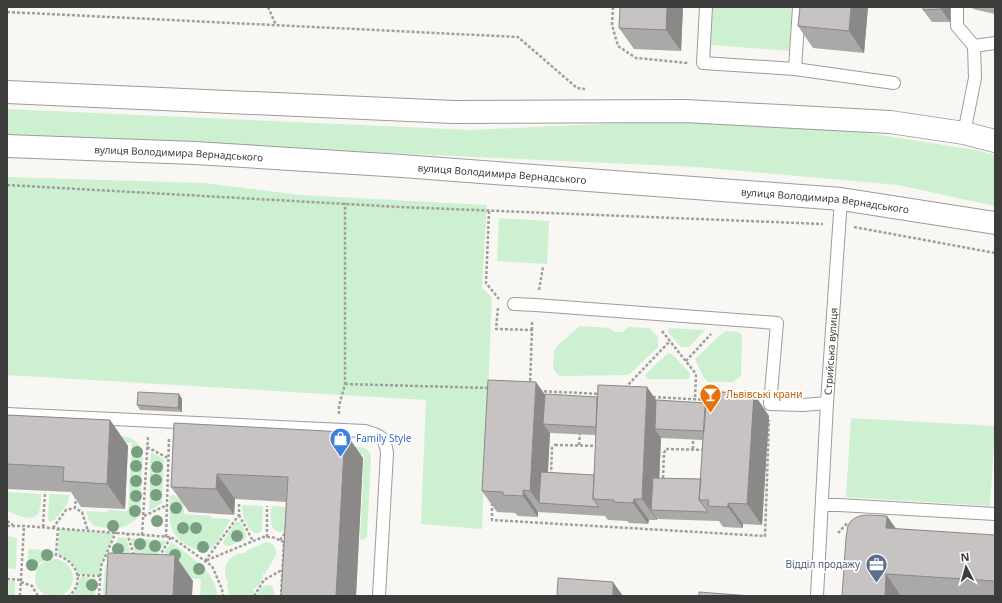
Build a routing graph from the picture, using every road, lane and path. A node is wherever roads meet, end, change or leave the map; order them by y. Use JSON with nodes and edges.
{"nodes":[{"id":1,"x":268,"y":7,"type":"edge"},
{"id":2,"x":613,"y":7,"type":"edge"},
{"id":3,"x":706,"y":7,"type":"edge"},
{"id":4,"x":799,"y":7,"type":"edge"},
{"id":5,"x":957,"y":7,"type":"edge"},
{"id":6,"x":7,"y":12,"type":"edge"},
{"id":7,"x":276,"y":25,"type":"junction"},
{"id":8,"x":995,"y":43,"type":"edge"},
{"id":9,"x":974,"y":46,"type":"junction"},
{"id":10,"x":703,"y":64,"type":"junction"},
{"id":11,"x":795,"y":69,"type":"junction"},
{"id":12,"x":894,"y":83,"type":"dead end"},
{"id":13,"x":592,"y":90,"type":"dead end"},
{"id":14,"x":7,"y":92,"type":"edge"},
{"id":15,"x":964,"y":133,"type":"junction"},
{"id":16,"x":995,"y":141,"type":"edge"},
{"id":17,"x":7,"y":146,"type":"edge"},
{"id":18,"x":7,"y":185,"type":"edge"},
{"id":19,"x":841,"y":198,"type":"junction"},
{"id":20,"x":345,"y":203,"type":"junction"},
{"id":21,"x":995,"y":223,"type":"edge"},
{"id":22,"x":839,"y":224,"type":"junction"},
{"id":23,"x":995,"y":253,"type":"edge"},
{"id":24,"x":514,"y":304,"type":"dead end"},
{"id":25,"x":662,"y":330,"type":"dead end"},
{"id":26,"x":712,"y":334,"type":"dead end"},
{"id":27,"x":670,"y":341,"type":"junction"},
{"id":28,"x":686,"y":361,"type":"junction"},
{"id":29,"x":345,"y":384,"type":"junction"},
{"id":30,"x":496,"y":388,"type":"edge"},
{"id":31,"x":537,"y":390,"type":"edge"},
{"id":32,"x":623,"y":390,"type":"edge"},
{"id":33,"x":581,"y":393,"type":"junction"},
{"id":34,"x":603,"y":394,"type":"edge"},
{"id":35,"x":649,"y":397,"type":"dead end"},
{"id":36,"x":581,"y":399,"type":"edge"},
{"id":37,"x":695,"y":399,"type":"junction"},
{"id":38,"x":710,"y":400,"type":"edge"},
{"id":39,"x":828,"y":403,"type":"junction"},
{"id":40,"x":770,"y":404,"type":"junction"},
{"id":41,"x":695,"y":405,"type":"edge"},
{"id":42,"x":339,"y":406,"type":"dead end"},
{"id":43,"x":7,"y":414,"type":"edge"},
{"id":44,"x":580,"y":427,"type":"edge"},
{"id":45,"x":693,"y":432,"type":"edge"},
{"id":46,"x":148,"y":436,"type":"dead end"},
{"id":47,"x":169,"y":436,"type":"dead end"},
{"id":48,"x":579,"y":445,"type":"junction"},
{"id":49,"x":147,"y":447,"type":"junction"},
{"id":50,"x":693,"y":449,"type":"junction"},
{"id":51,"x":168,"y":458,"type":"junction"},
{"id":52,"x":45,"y":492,"type":"edge"},
{"id":53,"x":76,"y":496,"type":"edge"},
{"id":54,"x":493,"y":497,"type":"edge"},
{"id":55,"x":239,"y":504,"type":"dead end"},
{"id":56,"x":166,"y":505,"type":"junction"},
{"id":57,"x":822,"y":505,"type":"junction"},
{"id":58,"x":267,"y":506,"type":"dead end"},
{"id":59,"x":75,"y":508,"type":"junction"},
{"id":60,"x":995,"y":514,"type":"edge"},
{"id":61,"x":239,"y":515,"type":"junction"},
{"id":62,"x":143,"y":517,"type":"junction"},
{"id":63,"x":7,"y":521,"type":"edge"},
{"id":64,"x":14,"y":525,"type":"junction"},
{"id":65,"x":7,"y":526,"type":"edge"},
{"id":66,"x":24,"y":526,"type":"junction"},
{"id":67,"x":851,"y":526,"type":"edge"},
{"id":68,"x":43,"y":527,"type":"junction"},
{"id":69,"x":54,"y":528,"type":"junction"},
{"id":70,"x":58,"y":528,"type":"junction"},
{"id":71,"x":288,"y":529,"type":"edge"},
{"id":72,"x":88,"y":531,"type":"junction"},
{"id":73,"x":116,"y":532,"type":"junction"},
{"id":74,"x":838,"y":532,"type":"dead end"},
{"id":75,"x":126,"y":533,"type":"junction"},
{"id":76,"x":142,"y":535,"type":"junction"},
{"id":77,"x":166,"y":537,"type":"junction"},
{"id":78,"x":171,"y":537,"type":"junction"},
{"id":79,"x":267,"y":537,"type":"junction"},
{"id":80,"x":280,"y":540,"type":"junction"},
{"id":81,"x":253,"y":541,"type":"junction"},
{"id":82,"x":284,"y":542,"type":"junction"},
{"id":83,"x":290,"y":542,"type":"edge"},
{"id":84,"x":136,"y":560,"type":"edge"},
{"id":85,"x":205,"y":561,"type":"junction"},
{"id":86,"x":156,"y":562,"type":"edge"},
{"id":87,"x":282,"y":570,"type":"junction"},
{"id":88,"x":77,"y":574,"type":"junction"},
{"id":89,"x":100,"y":576,"type":"junction"},
{"id":90,"x":7,"y":579,"type":"edge"},
{"id":91,"x":21,"y":581,"type":"junction"},
{"id":92,"x":20,"y":596,"type":"edge"},
{"id":93,"x":38,"y":596,"type":"edge"},
{"id":94,"x":69,"y":596,"type":"edge"},
{"id":95,"x":99,"y":596,"type":"edge"},
{"id":96,"x":223,"y":596,"type":"edge"},
{"id":97,"x":254,"y":596,"type":"edge"},
{"id":98,"x":281,"y":596,"type":"edge"},
{"id":99,"x":379,"y":596,"type":"edge"},
{"id":100,"x":817,"y":596,"type":"edge"}],
"edges":[{"from":1,"to":7,"type":"path"},
{"from":2,"to":10,"type":"path"},
{"from":3,"to":10,"type":"lane"},
{"from":4,"to":11,"type":"lane"},
{"from":5,"to":9,"type":"lane"},
{"from":6,"to":7,"type":"path"},
{"from":7,"to":13,"type":"path"},
{"from":8,"to":9,"type":"lane"},
{"from":9,"to":15,"type":"lane"},
{"from":10,"to":11,"type":"lane"},
{"from":11,"to":12,"type":"lane"},
{"from":14,"to":15,"type":"street"},
{"from":15,"to":16,"type":"street"},
{"from":17,"to":19,"type":"street","name":"вулиця Володимира Вернадського"},
{"from":18,"to":20,"type":"path"},
{"from":19,"to":21,"type":"street","name":"вулиця Володимира Вернадського"},
{"from":19,"to":22,"type":"lane","name":"Стрийська вулиця"},
{"from":20,"to":22,"type":"path"},
{"from":20,"to":29,"type":"path"},
{"from":22,"to":23,"type":"path"},
{"from":22,"to":39,"type":"lane","name":"Стрийська вулиця"},
{"from":24,"to":40,"type":"lane"},
{"from":25,"to":27,"type":"path"},
{"from":26,"to":28,"type":"path"},
{"from":27,"to":28,"type":"path"},
{"from":27,"to":32,"type":"path"},
{"from":28,"to":37,"type":"path"},
{"from":29,"to":30,"type":"path"},
{"from":29,"to":42,"type":"path"},
{"from":31,"to":33,"type":"path"},
{"from":33,"to":34,"type":"path"},
{"from":33,"to":36,"type":"path"},
{"from":35,"to":37,"type":"path"},
{"from":37,"to":38,"type":"path"},
{"from":37,"to":41,"type":"path"},
{"from":39,"to":40,"type":"lane"},
{"from":39,"to":57,"type":"lane","name":"Стрийська вулиця"},
{"from":40,"to":54,"type":"path"},
{"from":43,"to":99,"type":"lane"},
{"from":44,"to":48,"type":"path"},
{"from":45,"to":50,"type":"path"},
{"from":46,"to":49,"type":"path"},
{"from":47,"to":51,"type":"path"},
{"from":48,"to":48,"type":"path"},
{"from":49,"to":51,"type":"path"},
{"from":49,"to":62,"type":"path"},
{"from":50,"to":50,"type":"path"},
{"from":51,"to":56,"type":"path"},
{"from":52,"to":68,"type":"path"},
{"from":53,"to":59,"type":"path"},
{"from":55,"to":61,"type":"path"},
{"from":56,"to":62,"type":"path"},
{"from":56,"to":77,"type":"path"},
{"from":57,"to":60,"type":"lane"},
{"from":57,"to":100,"type":"lane","name":"Стрийська вулиця"},
{"from":58,"to":79,"type":"path"},
{"from":59,"to":69,"type":"path"},
{"from":59,"to":72,"type":"path"},
{"from":61,"to":81,"type":"path"},
{"from":61,"to":85,"type":"path"},
{"from":62,"to":76,"type":"path"},
{"from":63,"to":64,"type":"path"},
{"from":64,"to":65,"type":"path"},
{"from":64,"to":66,"type":"path"},
{"from":66,"to":68,"type":"path"},
{"from":66,"to":91,"type":"path"},
{"from":67,"to":74,"type":"path"},
{"from":68,"to":69,"type":"path"},
{"from":69,"to":70,"type":"path"},
{"from":70,"to":72,"type":"path"},
{"from":70,"to":88,"type":"path"},
{"from":71,"to":80,"type":"path"},
{"from":72,"to":73,"type":"path"},
{"from":73,"to":75,"type":"path"},
{"from":73,"to":89,"type":"path"},
{"from":75,"to":76,"type":"path"},
{"from":75,"to":84,"type":"path"},
{"from":76,"to":77,"type":"path"},
{"from":77,"to":78,"type":"path"},
{"from":78,"to":85,"type":"path"},
{"from":78,"to":86,"type":"path"},
{"from":79,"to":80,"type":"path"},
{"from":79,"to":81,"type":"path"},
{"from":80,"to":82,"type":"path"},
{"from":81,"to":85,"type":"path"},
{"from":82,"to":83,"type":"path"},
{"from":82,"to":87,"type":"path"},
{"from":85,"to":96,"type":"path"},
{"from":87,"to":97,"type":"path"},
{"from":87,"to":98,"type":"path"},
{"from":88,"to":89,"type":"path"},
{"from":88,"to":94,"type":"path"},
{"from":89,"to":95,"type":"path"},
{"from":90,"to":91,"type":"path"},
{"from":91,"to":92,"type":"path"},
{"from":91,"to":93,"type":"path"}]}
